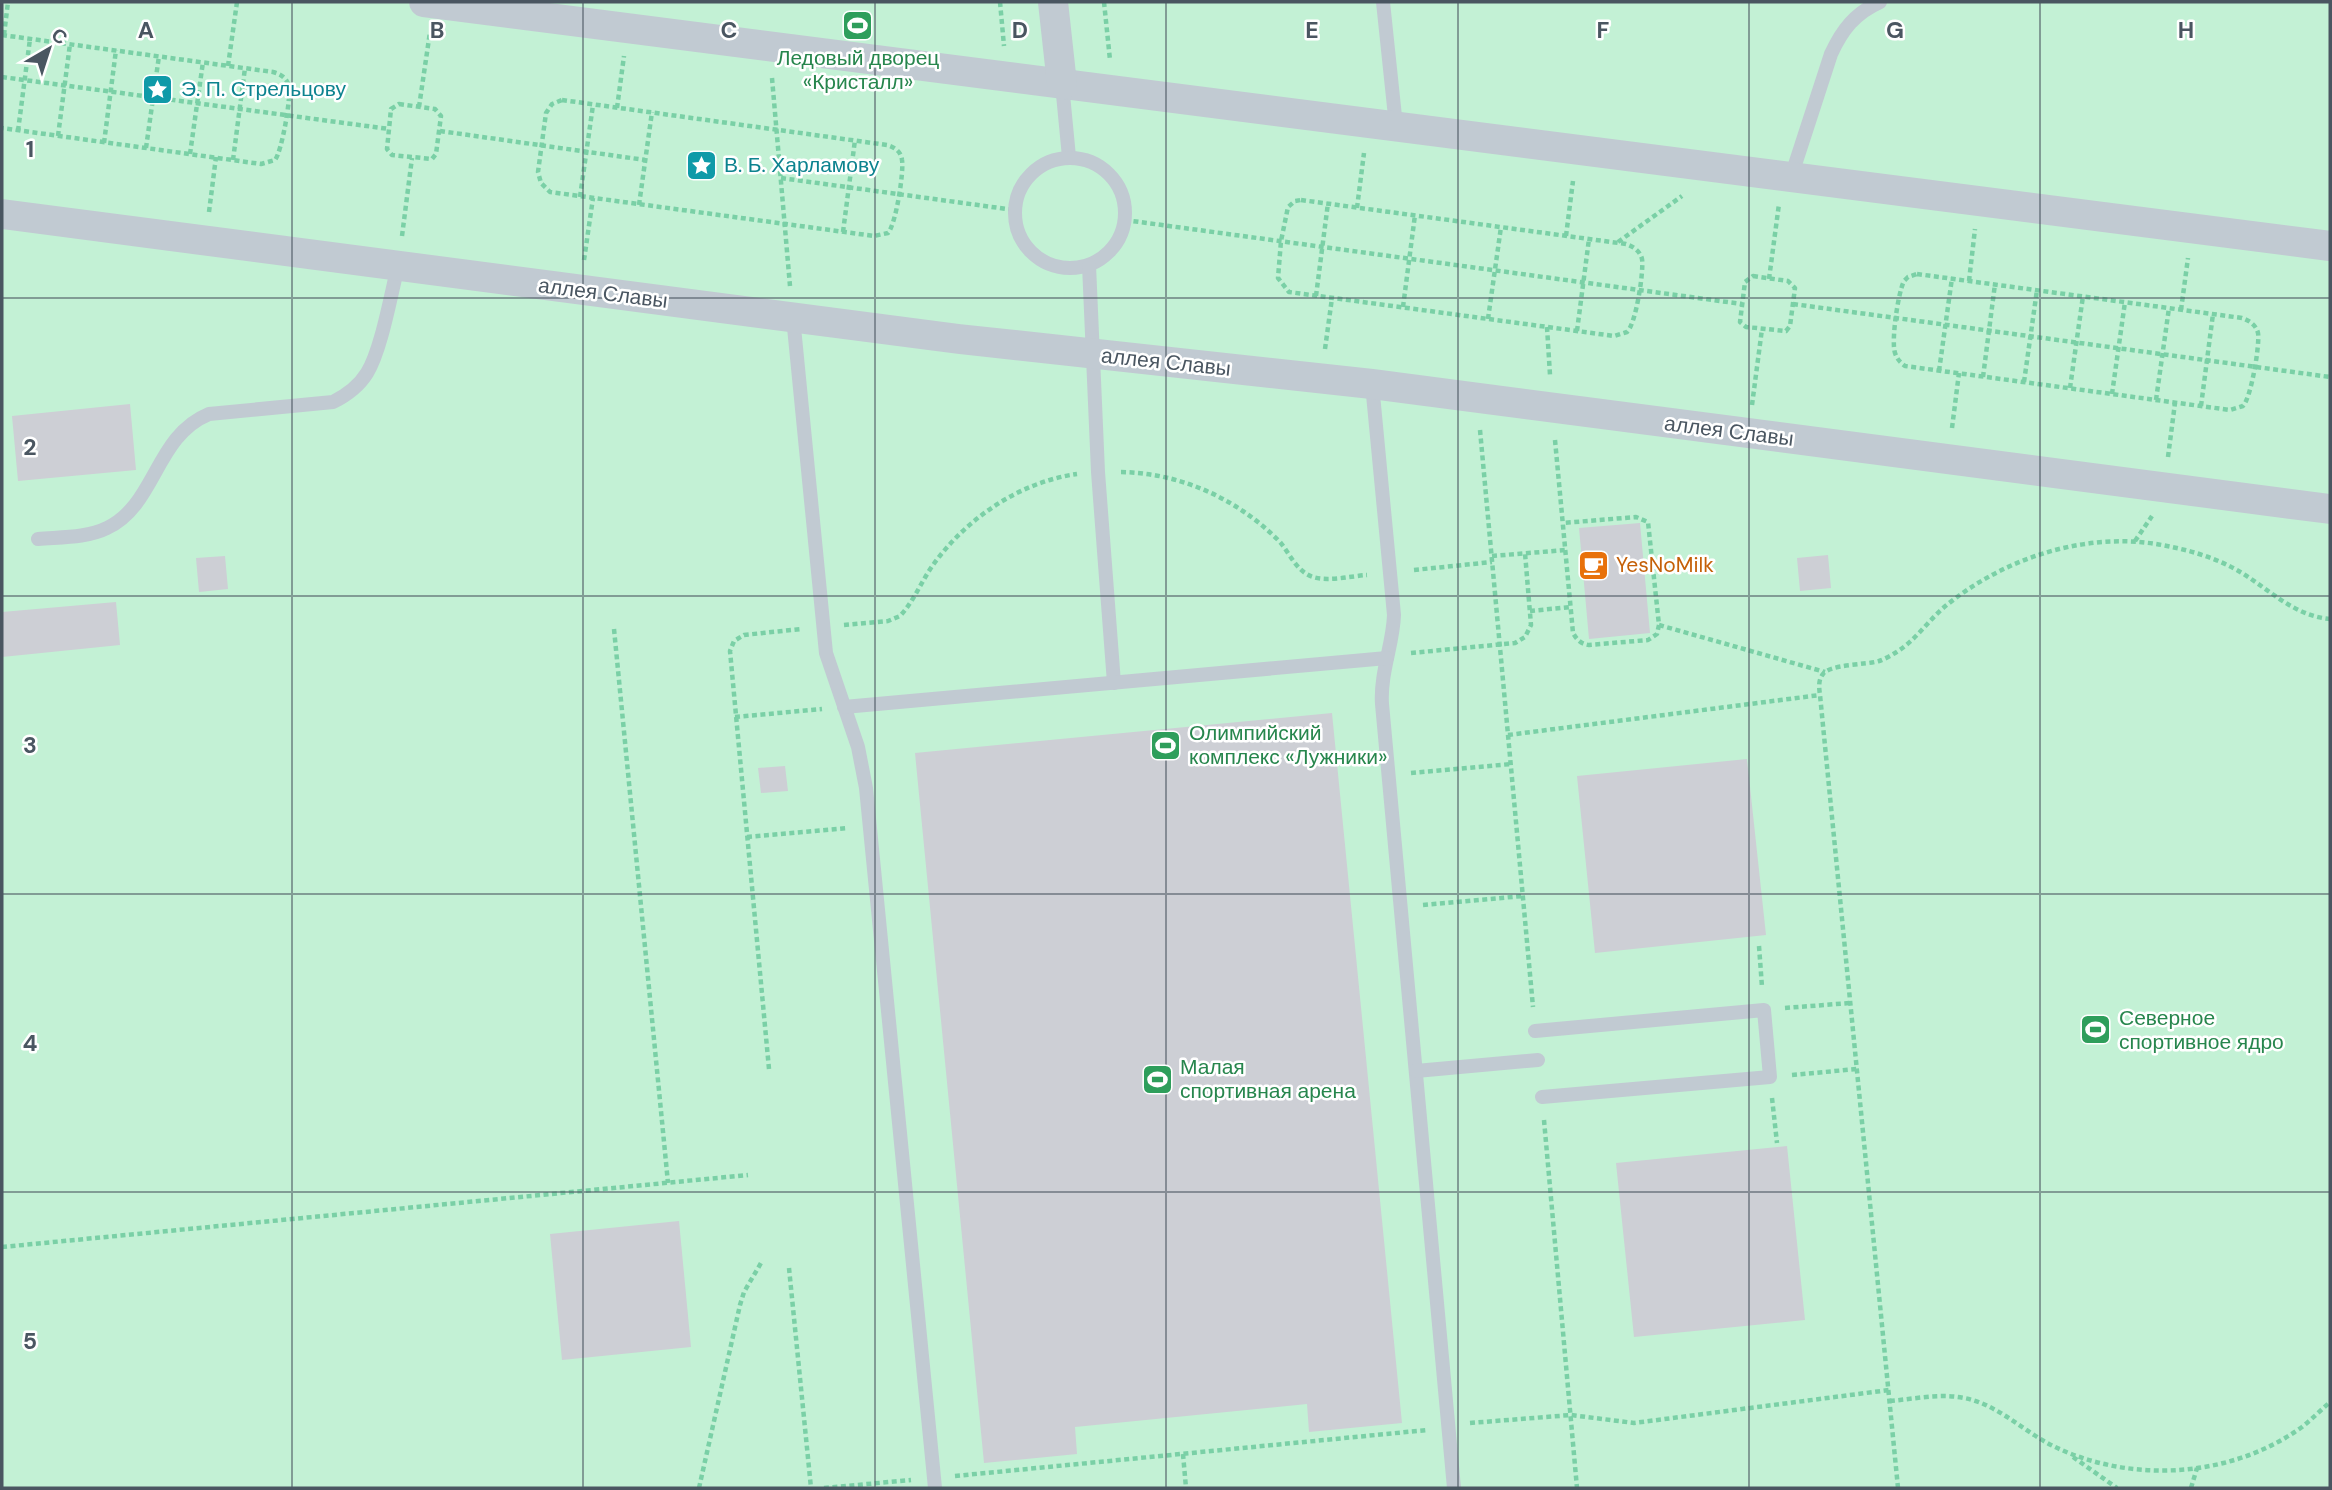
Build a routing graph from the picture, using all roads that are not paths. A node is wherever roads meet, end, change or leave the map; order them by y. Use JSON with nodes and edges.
{"nodes":[{"id":1,"x":429,"y":2,"type":"edge"},
{"id":2,"x":1054,"y":2,"type":"edge"},
{"id":3,"x":1383,"y":2,"type":"edge"},
{"id":4,"x":1880,"y":2,"type":"edge"},
{"id":5,"x":1062,"y":83,"type":"junction"},
{"id":6,"x":1382,"y":125,"type":"junction"},
{"id":7,"x":1069,"y":158,"type":"junction"},
{"id":8,"x":1787,"y":176,"type":"junction"},
{"id":9,"x":2,"y":215,"type":"edge"},
{"id":10,"x":2330,"y":246,"type":"edge"},
{"id":11,"x":1089,"y":265,"type":"junction"},
{"id":12,"x":398,"y":266,"type":"junction"},
{"id":13,"x":793,"y":317,"type":"junction"},
{"id":14,"x":1093,"y":354,"type":"junction"},
{"id":15,"x":1372,"y":384,"type":"junction"},
{"id":16,"x":2330,"y":509,"type":"edge"},
{"id":17,"x":38,"y":539,"type":"dead end"},
{"id":18,"x":1387,"y":656,"type":"junction"},
{"id":19,"x":1114,"y":683,"type":"junction"},
{"id":20,"x":844,"y":707,"type":"junction"},
{"id":21,"x":1535,"y":1031,"type":"road end"},
{"id":22,"x":1538,"y":1060,"type":"dead end"},
{"id":23,"x":1416,"y":1071,"type":"junction"},
{"id":24,"x":1542,"y":1097,"type":"road end"},
{"id":25,"x":935,"y":1483,"type":"edge"},
{"id":26,"x":1454,"y":1488,"type":"edge"}],
"edges":[{"from":1,"to":5,"type":"street"},
{"from":2,"to":5,"type":"street"},
{"from":3,"to":6,"type":"lane"},
{"from":4,"to":8,"type":"lane"},
{"from":5,"to":6,"type":"street"},
{"from":5,"to":7,"type":"lane"},
{"from":6,"to":8,"type":"street"},
{"from":7,"to":11,"type":"lane"},
{"from":7,"to":11,"type":"lane"},
{"from":8,"to":10,"type":"street"},
{"from":9,"to":12,"type":"street","name":"аллея Славы"},
{"from":11,"to":14,"type":"lane"},
{"from":12,"to":13,"type":"street","name":"аллея Славы"},
{"from":12,"to":17,"type":"lane"},
{"from":13,"to":14,"type":"street","name":"аллея Славы"},
{"from":13,"to":20,"type":"lane"},
{"from":14,"to":15,"type":"street","name":"аллея Славы"},
{"from":14,"to":19,"type":"lane"},
{"from":15,"to":16,"type":"street","name":"аллея Славы"},
{"from":15,"to":18,"type":"lane"},
{"from":18,"to":19,"type":"lane"},
{"from":18,"to":23,"type":"lane"},
{"from":19,"to":20,"type":"lane"},
{"from":20,"to":25,"type":"lane"},
{"from":21,"to":24,"type":"lane"},
{"from":22,"to":23,"type":"lane"},
{"from":23,"to":26,"type":"lane"}]}
